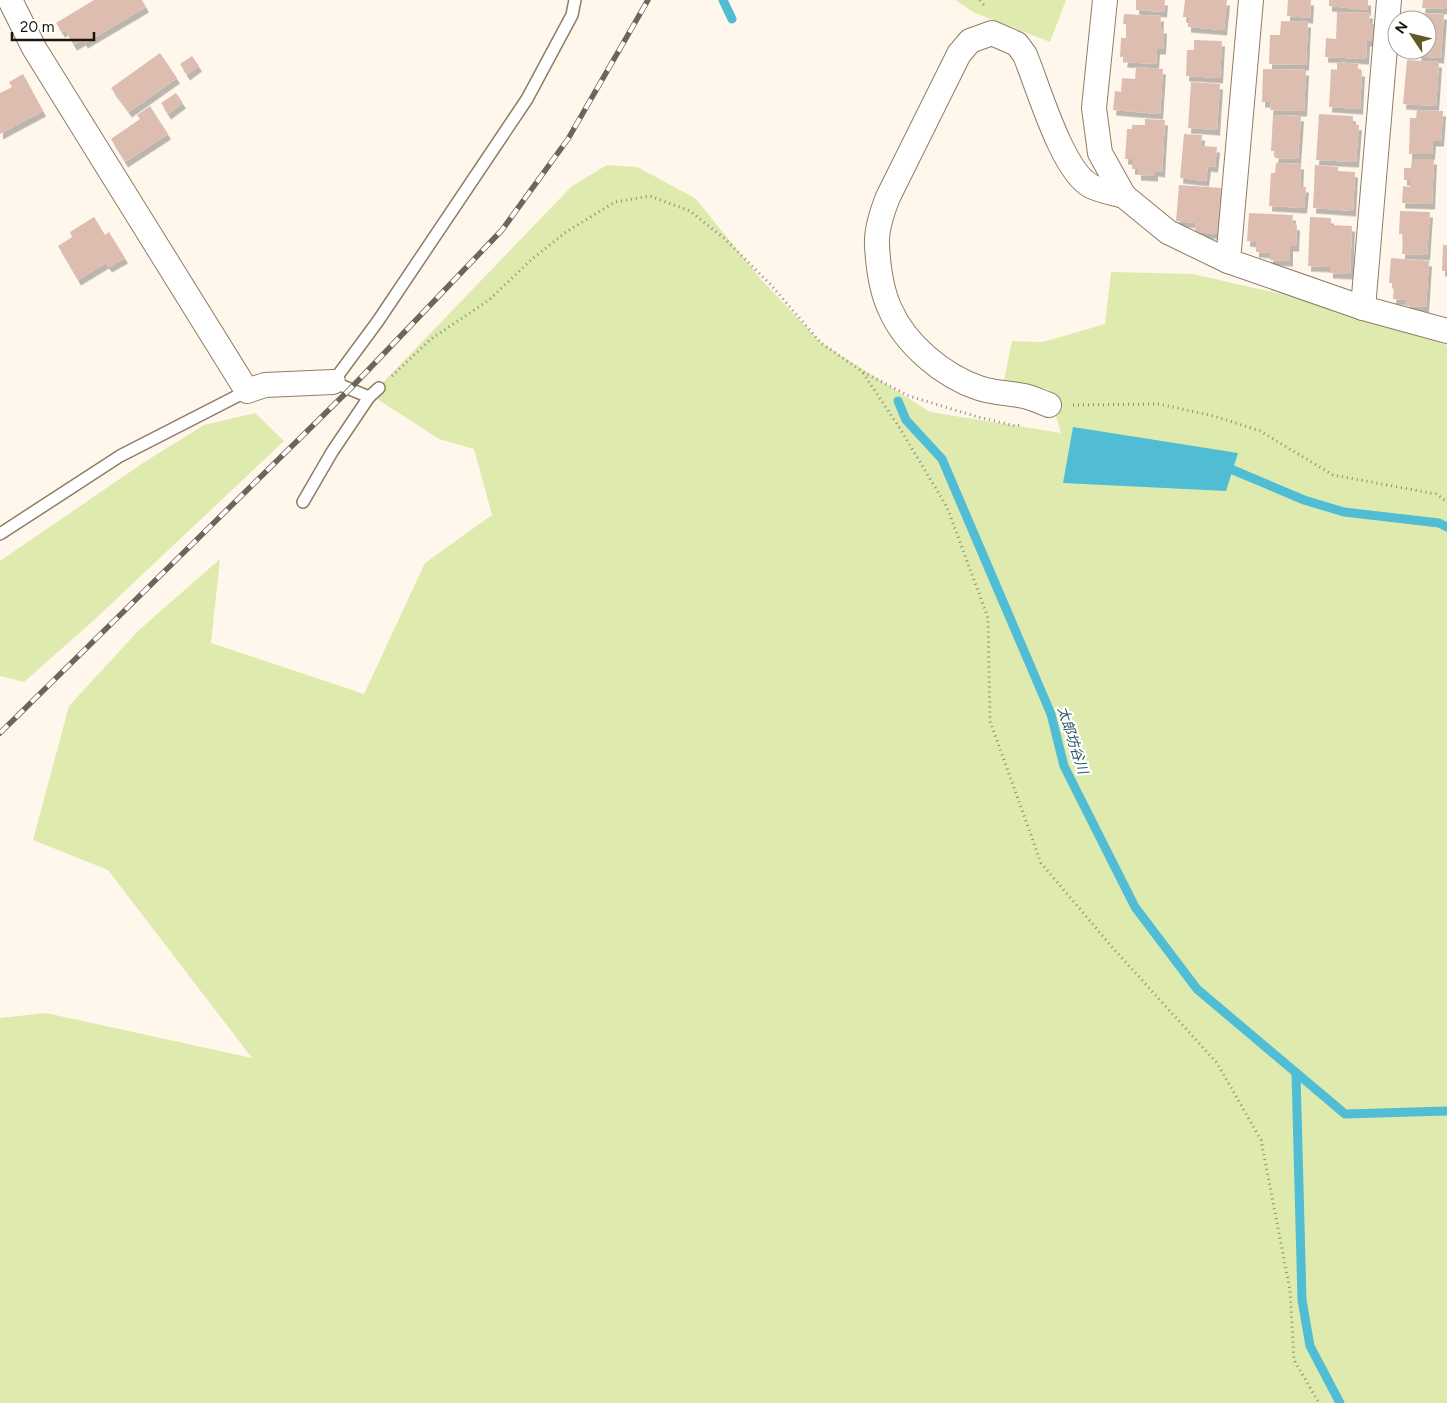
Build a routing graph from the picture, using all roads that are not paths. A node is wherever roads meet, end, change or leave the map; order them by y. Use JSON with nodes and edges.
{"nodes":[{"id":1,"x":10,"y":0,"type":"edge"},
{"id":2,"x":575,"y":0,"type":"edge"},
{"id":3,"x":1105,"y":0,"type":"edge"},
{"id":4,"x":1252,"y":0,"type":"edge"},
{"id":5,"x":1389,"y":0,"type":"edge"},
{"id":6,"x":1124,"y":196,"type":"junction"},
{"id":7,"x":1228,"y":261,"type":"junction"},
{"id":8,"x":1363,"y":308,"type":"junction"},
{"id":9,"x":1447,"y":331,"type":"edge"},
{"id":10,"x":333,"y":382,"type":"junction"},
{"id":11,"x":379,"y":388,"type":"road end"},
{"id":12,"x":247,"y":390,"type":"junction"},
{"id":13,"x":369,"y":397,"type":"junction"},
{"id":14,"x":1049,"y":405,"type":"road end"},
{"id":15,"x":303,"y":502,"type":"dead end"},
{"id":16,"x":0,"y":534,"type":"edge"}],
"edges":[{"from":1,"to":12,"type":"street"},
{"from":2,"to":10,"type":"lane"},
{"from":3,"to":6,"type":"street"},
{"from":4,"to":7,"type":"street"},
{"from":5,"to":8,"type":"street"},
{"from":6,"to":7,"type":"street"},
{"from":6,"to":14,"type":"street"},
{"from":7,"to":8,"type":"street"},
{"from":8,"to":9,"type":"street"},
{"from":10,"to":12,"type":"street"},
{"from":10,"to":13,"type":"lane"},
{"from":11,"to":13,"type":"lane"},
{"from":12,"to":16,"type":"lane"},
{"from":13,"to":15,"type":"lane"}]}
